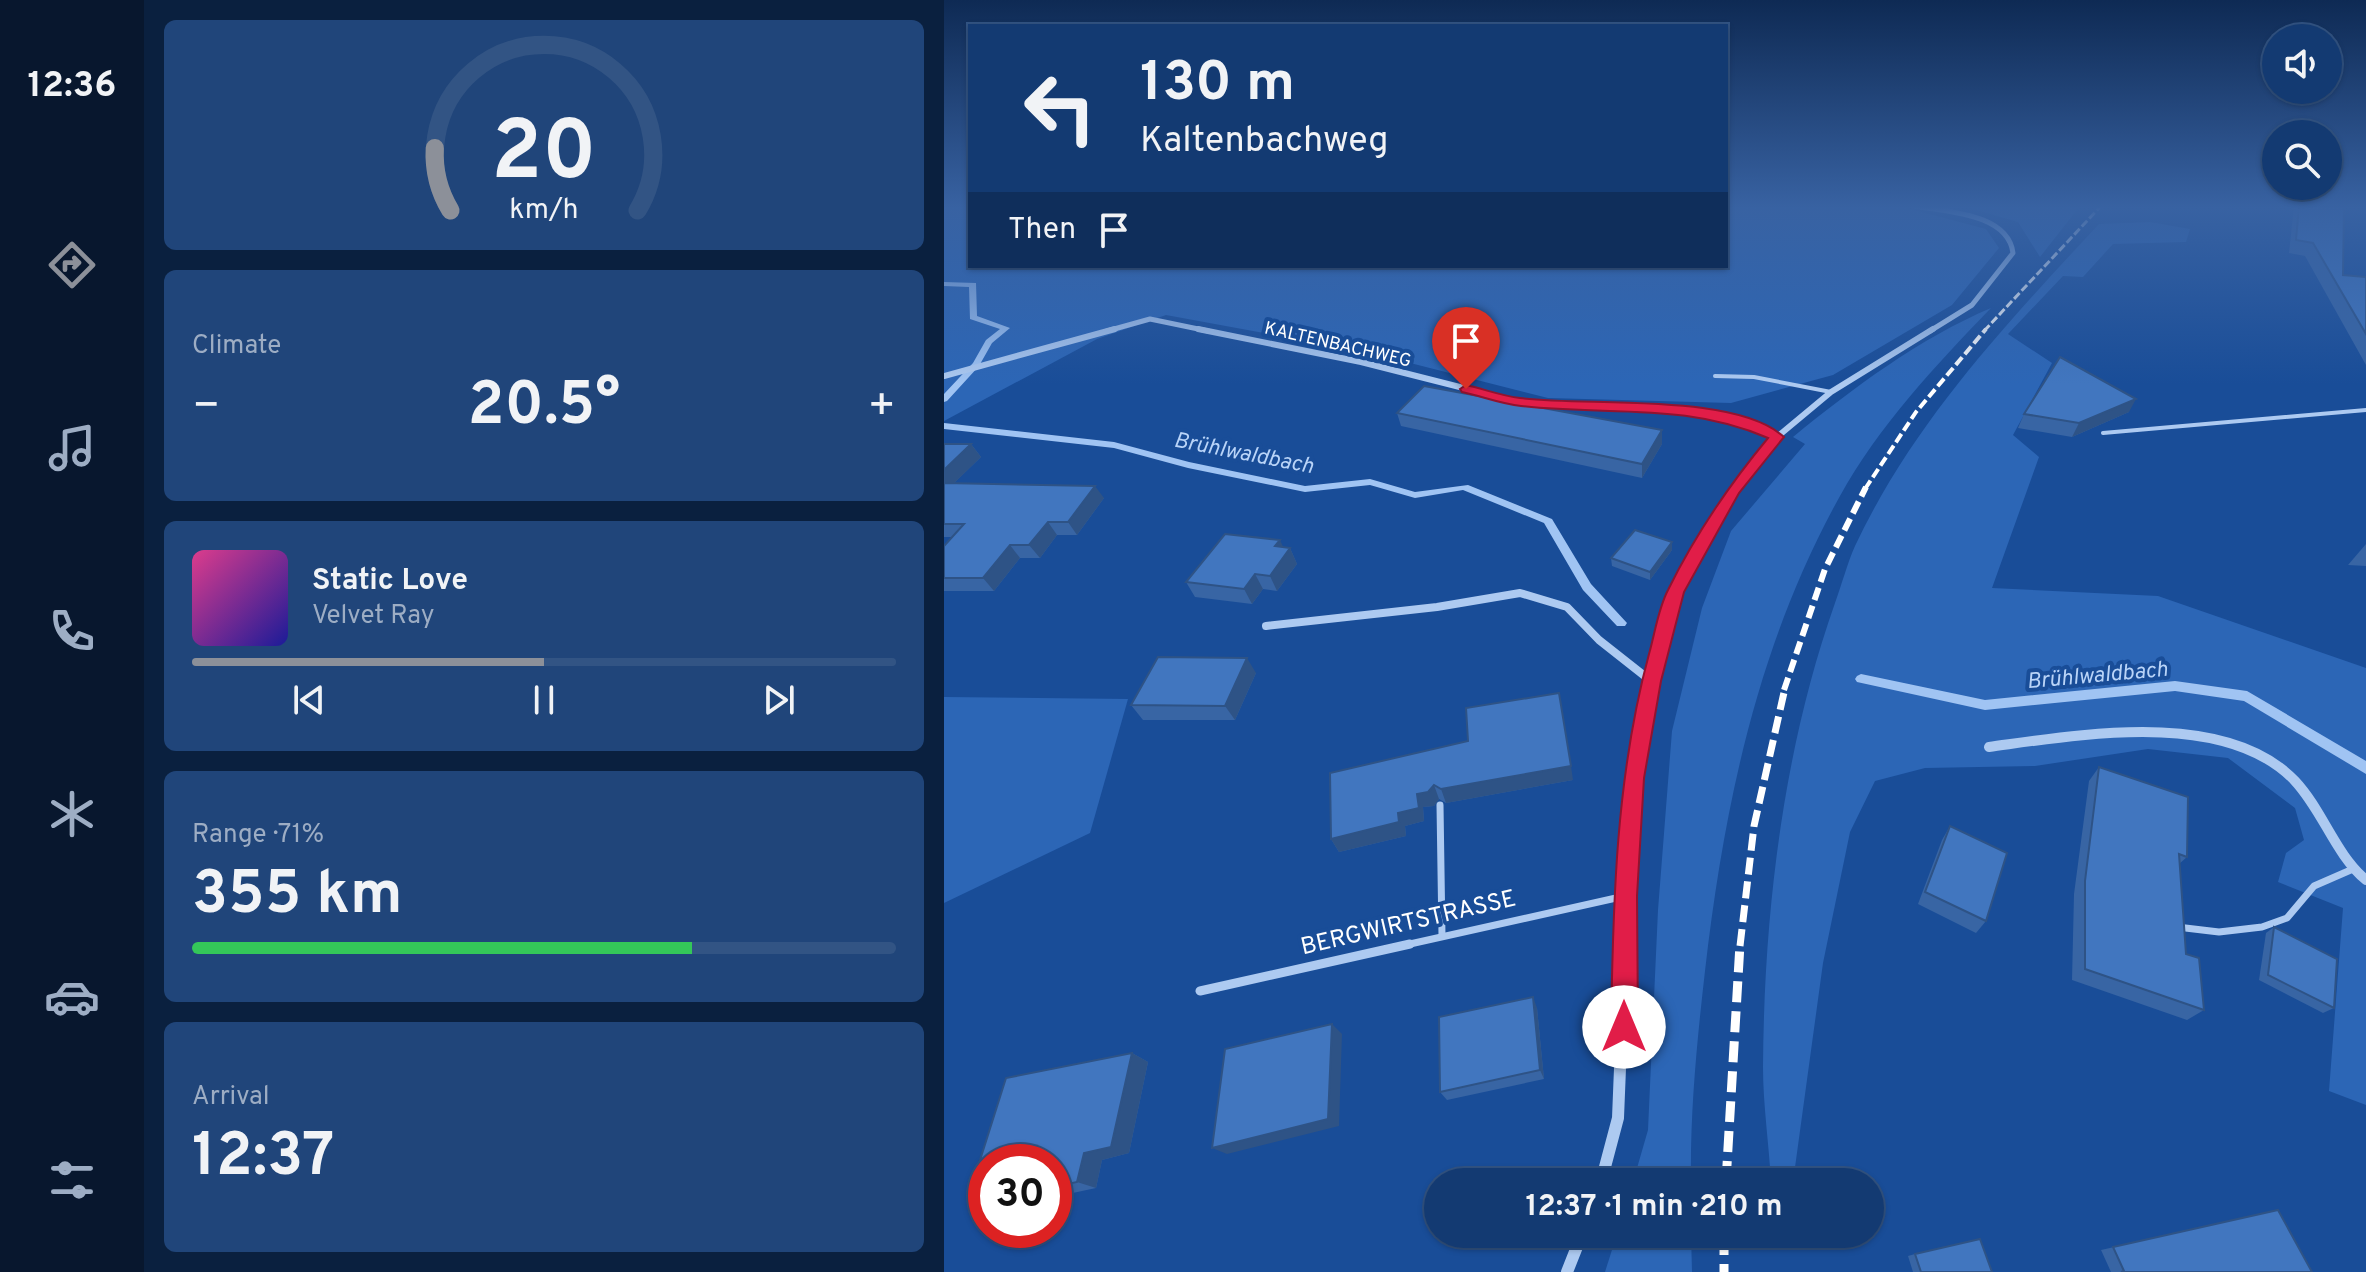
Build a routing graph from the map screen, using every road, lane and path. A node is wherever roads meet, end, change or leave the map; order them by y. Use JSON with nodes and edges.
{"nodes":[{"id":1,"x":2003,"y":265,"type":"edge"},
{"id":2,"x":944,"y":376,"type":"edge"},
{"id":3,"x":1715,"y":376,"type":"dead end"},
{"id":4,"x":1831,"y":392,"type":"junction"},
{"id":5,"x":2366,"y":410,"type":"edge"},
{"id":6,"x":2103,"y":433,"type":"edge"},
{"id":7,"x":1777,"y":437,"type":"junction"},
{"id":8,"x":1266,"y":626,"type":"dead end"},
{"id":9,"x":1651,"y":681,"type":"junction"},
{"id":10,"x":1989,"y":747,"type":"dead end"},
{"id":11,"x":1440,"y":805,"type":"edge"},
{"id":12,"x":2353,"y":869,"type":"junction"},
{"id":13,"x":2366,"y":880,"type":"edge"},
{"id":14,"x":1625,"y":896,"type":"junction"},
{"id":15,"x":2177,"y":927,"type":"edge"},
{"id":16,"x":1442,"y":936,"type":"junction"},
{"id":17,"x":1200,"y":991,"type":"dead end"},
{"id":18,"x":1605,"y":1168,"type":"edge"},
{"id":19,"x":1576,"y":1248,"type":"edge"},
{"id":20,"x":1567,"y":1272,"type":"edge"}],
"edges":[{"from":1,"to":4,"type":"street"},
{"from":2,"to":7,"type":"street","name":"KALTENBACHWEG"},
{"from":3,"to":4,"type":"lane"},
{"from":4,"to":7,"type":"street"},
{"from":5,"to":6,"type":"lane"},
{"from":7,"to":9,"type":"street"},
{"from":8,"to":9,"type":"street"},
{"from":9,"to":14,"type":"street"},
{"from":10,"to":12,"type":"street"},
{"from":11,"to":16,"type":"lane"},
{"from":12,"to":13,"type":"street"},
{"from":12,"to":15,"type":"lane"},
{"from":14,"to":16,"type":"lane","name":"BERGWIRTSTRASSE"},
{"from":14,"to":18,"type":"street"},
{"from":16,"to":17,"type":"lane","name":"BERGWIRTSTRASSE"},
{"from":19,"to":20,"type":"street"}]}
